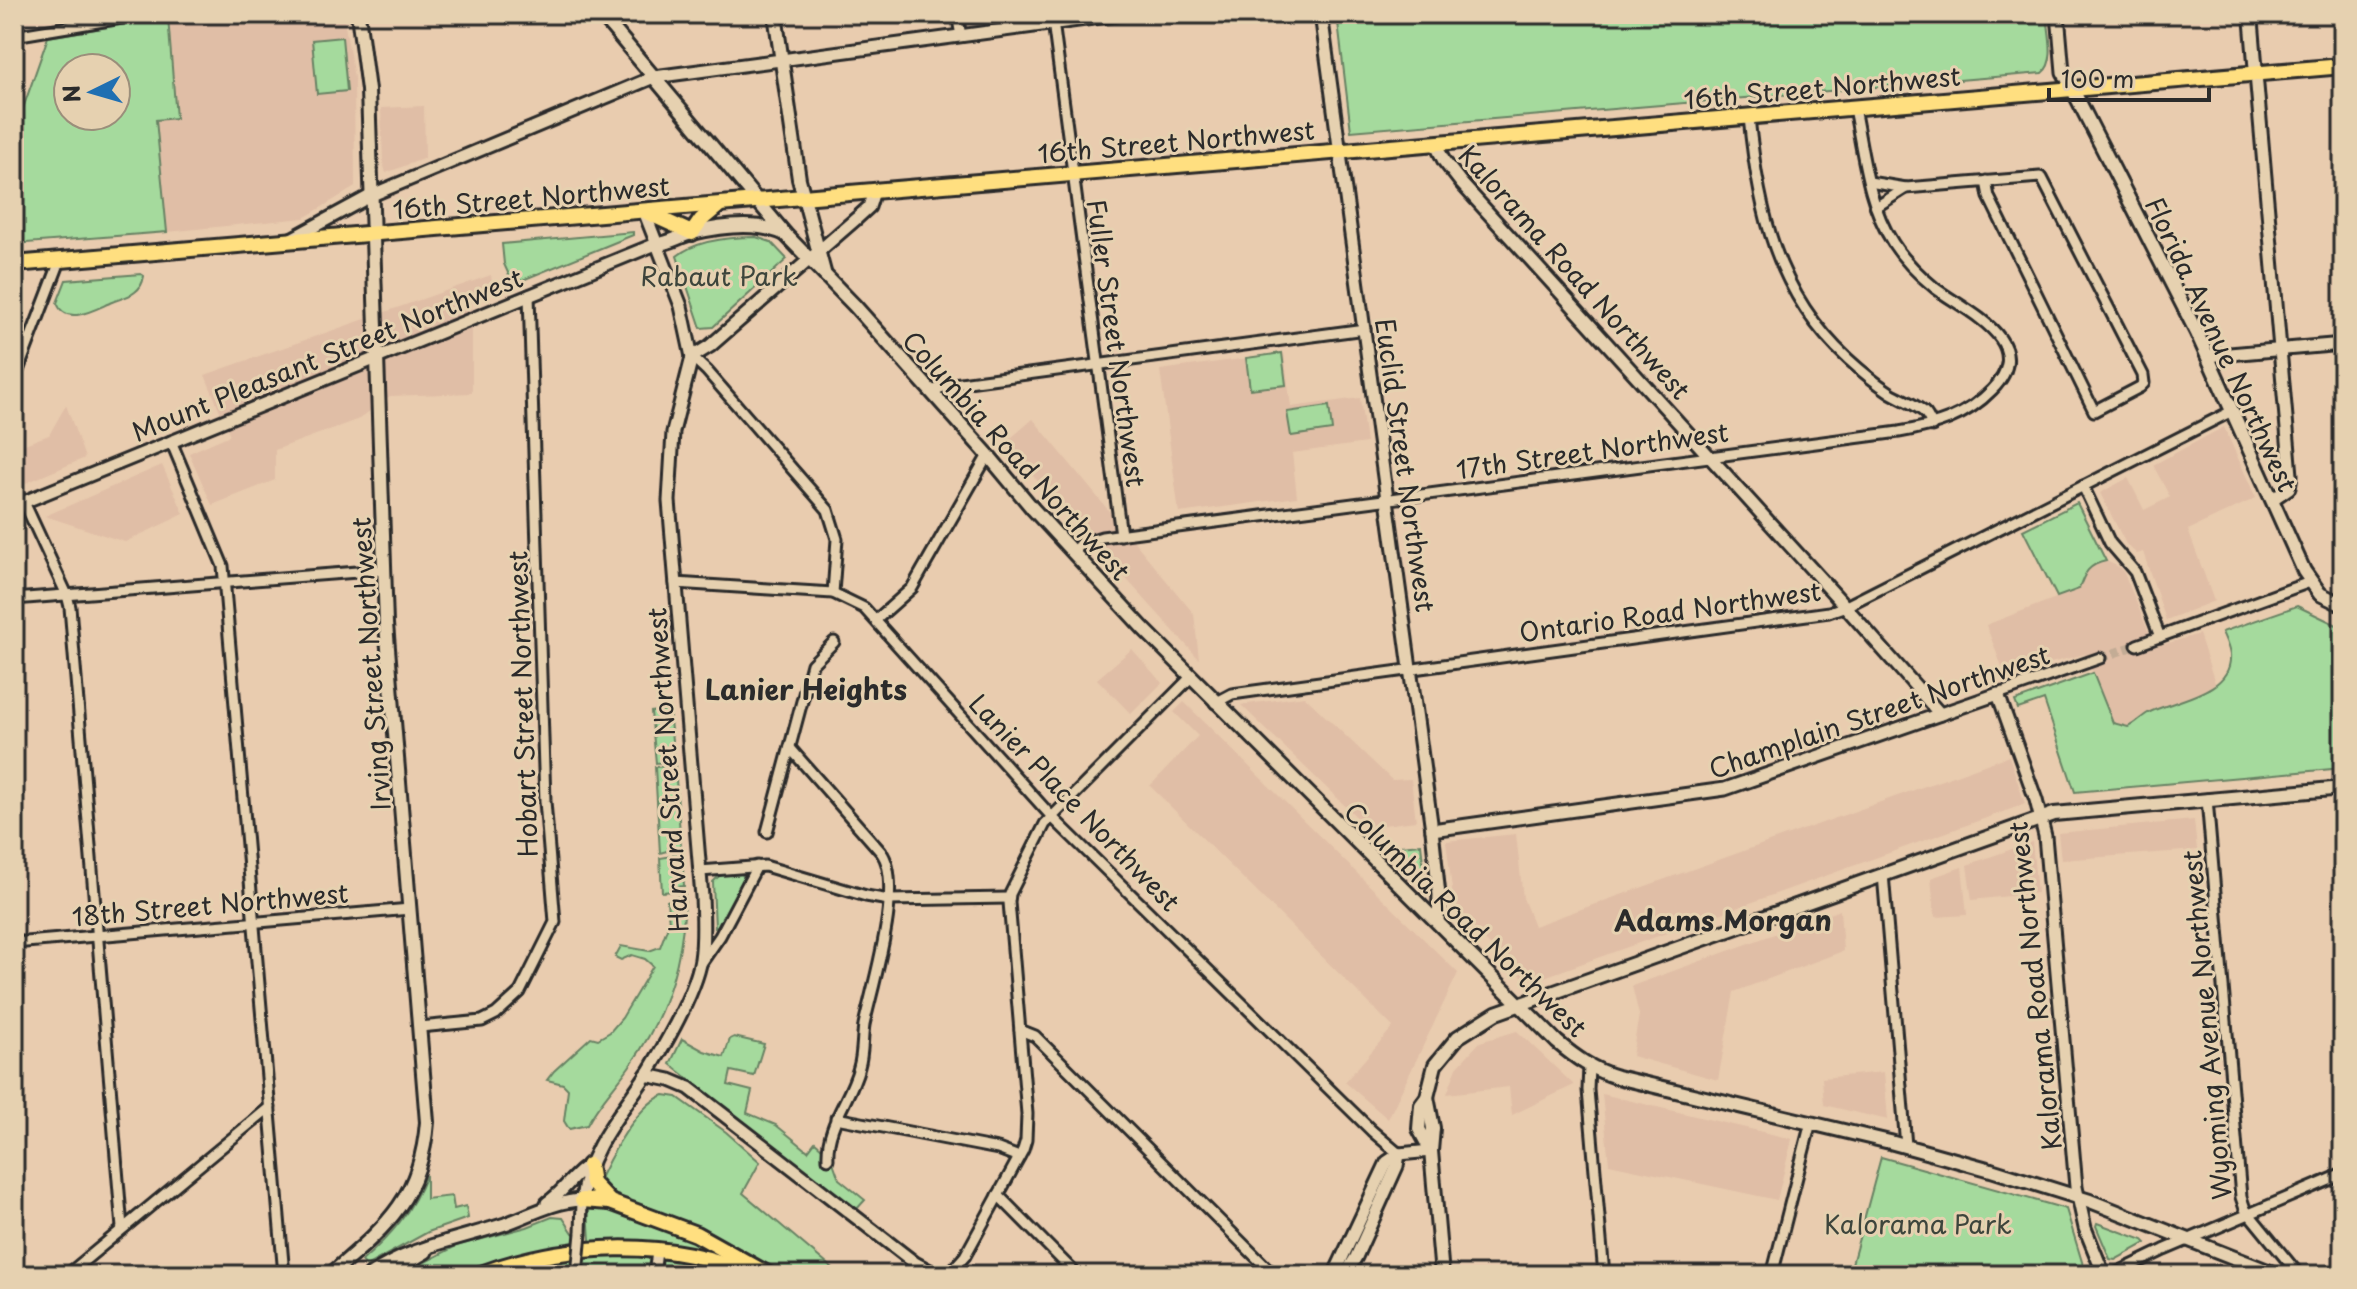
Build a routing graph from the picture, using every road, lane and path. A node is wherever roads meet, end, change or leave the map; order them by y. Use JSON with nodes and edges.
{"nodes":[{"id":1,"x":145,"y":14,"type":"edge"},
{"id":2,"x":358,"y":14,"type":"edge"},
{"id":3,"x":601,"y":14,"type":"edge"},
{"id":4,"x":775,"y":14,"type":"edge"},
{"id":5,"x":957,"y":14,"type":"edge"},
{"id":6,"x":1123,"y":14,"type":"edge"},
{"id":7,"x":1321,"y":14,"type":"edge"},
{"id":8,"x":2058,"y":14,"type":"edge"},
{"id":9,"x":2251,"y":14,"type":"edge"},
{"id":10,"x":1052,"y":19,"type":"edge"},
{"id":11,"x":14,"y":36,"type":"edge"},
{"id":12,"x":961,"y":36,"type":"junction"},
{"id":13,"x":783,"y":60,"type":"junction"},
{"id":14,"x":2343,"y":66,"type":"edge"},
{"id":15,"x":2256,"y":74,"type":"junction"},
{"id":16,"x":654,"y":77,"type":"junction"},
{"id":17,"x":2073,"y":90,"type":"junction"},
{"id":18,"x":1854,"y":108,"type":"junction"},
{"id":19,"x":1749,"y":117,"type":"junction"},
{"id":20,"x":1435,"y":143,"type":"junction"},
{"id":21,"x":1341,"y":151,"type":"junction"},
{"id":22,"x":1072,"y":174,"type":"junction"},
{"id":23,"x":1986,"y":181,"type":"junction"},
{"id":24,"x":1869,"y":182,"type":"junction"},
{"id":25,"x":1906,"y":188,"type":"junction"},
{"id":26,"x":874,"y":191,"type":"junction"},
{"id":27,"x":372,"y":195,"type":"junction"},
{"id":28,"x":804,"y":197,"type":"junction"},
{"id":29,"x":760,"y":201,"type":"junction"},
{"id":30,"x":719,"y":205,"type":"junction"},
{"id":31,"x":1876,"y":207,"type":"junction"},
{"id":32,"x":644,"y":211,"type":"junction"},
{"id":33,"x":692,"y":233,"type":"junction"},
{"id":34,"x":374,"y":234,"type":"junction"},
{"id":35,"x":786,"y":235,"type":"junction"},
{"id":36,"x":287,"y":241,"type":"junction"},
{"id":37,"x":656,"y":244,"type":"junction"},
{"id":38,"x":814,"y":256,"type":"junction"},
{"id":39,"x":60,"y":261,"type":"junction"},
{"id":40,"x":14,"y":264,"type":"edge"},
{"id":41,"x":529,"y":295,"type":"junction"},
{"id":42,"x":1365,"y":329,"type":"junction"},
{"id":43,"x":2343,"y":344,"type":"edge"},
{"id":44,"x":2281,"y":349,"type":"junction"},
{"id":45,"x":2207,"y":356,"type":"junction"},
{"id":46,"x":377,"y":357,"type":"junction"},
{"id":47,"x":692,"y":357,"type":"junction"},
{"id":48,"x":1098,"y":365,"type":"junction"},
{"id":49,"x":14,"y":381,"type":"edge"},
{"id":50,"x":931,"y":391,"type":"junction"},
{"id":51,"x":2232,"y":411,"type":"junction"},
{"id":52,"x":1932,"y":426,"type":"junction"},
{"id":53,"x":171,"y":441,"type":"junction"},
{"id":54,"x":988,"y":455,"type":"junction"},
{"id":55,"x":1709,"y":456,"type":"junction"},
{"id":56,"x":2083,"y":486,"type":"junction"},
{"id":57,"x":1388,"y":499,"type":"junction"},
{"id":58,"x":2273,"y":499,"type":"junction"},
{"id":59,"x":19,"y":504,"type":"edge"},
{"id":60,"x":1121,"y":535,"type":"junction"},
{"id":61,"x":1073,"y":552,"type":"junction"},
{"id":62,"x":383,"y":570,"type":"junction"},
{"id":63,"x":225,"y":581,"type":"junction"},
{"id":64,"x":2310,"y":582,"type":"junction"},
{"id":65,"x":675,"y":583,"type":"junction"},
{"id":66,"x":833,"y":593,"type":"junction"},
{"id":67,"x":67,"y":595,"type":"junction"},
{"id":68,"x":14,"y":599,"type":"edge"},
{"id":69,"x":2343,"y":605,"type":"edge"},
{"id":70,"x":1846,"y":606,"type":"junction"},
{"id":71,"x":876,"y":620,"type":"junction"},
{"id":72,"x":2160,"y":637,"type":"junction"},
{"id":73,"x":834,"y":642,"type":"dead end"},
{"id":74,"x":2137,"y":645,"type":"tunnel mouth"},
{"id":75,"x":2100,"y":658,"type":"tunnel mouth"},
{"id":76,"x":1411,"y":670,"type":"junction"},
{"id":77,"x":1191,"y":677,"type":"junction"},
{"id":78,"x":1998,"y":694,"type":"junction"},
{"id":79,"x":1215,"y":703,"type":"junction"},
{"id":80,"x":1940,"y":714,"type":"junction"},
{"id":81,"x":790,"y":748,"type":"junction"},
{"id":82,"x":2343,"y":788,"type":"edge"},
{"id":83,"x":2207,"y":799,"type":"junction"},
{"id":84,"x":1052,"y":817,"type":"junction"},
{"id":85,"x":2041,"y":818,"type":"junction"},
{"id":86,"x":1432,"y":830,"type":"junction"},
{"id":87,"x":767,"y":832,"type":"dead end"},
{"id":88,"x":757,"y":866,"type":"junction"},
{"id":89,"x":700,"y":871,"type":"junction"},
{"id":90,"x":1883,"y":874,"type":"junction"},
{"id":91,"x":1009,"y":898,"type":"junction"},
{"id":92,"x":889,"y":900,"type":"junction"},
{"id":93,"x":410,"y":909,"type":"junction"},
{"id":94,"x":1438,"y":922,"type":"junction"},
{"id":95,"x":254,"y":923,"type":"junction"},
{"id":96,"x":97,"y":936,"type":"junction"},
{"id":97,"x":14,"y":943,"type":"edge"},
{"id":98,"x":700,"y":965,"type":"junction"},
{"id":99,"x":1521,"y":1004,"type":"junction"},
{"id":100,"x":420,"y":1027,"type":"junction"},
{"id":101,"x":1020,"y":1030,"type":"junction"},
{"id":102,"x":1589,"y":1066,"type":"junction"},
{"id":103,"x":646,"y":1075,"type":"junction"},
{"id":104,"x":270,"y":1107,"type":"junction"},
{"id":105,"x":836,"y":1118,"type":"junction"},
{"id":106,"x":1811,"y":1122,"type":"junction"},
{"id":107,"x":1906,"y":1146,"type":"junction"},
{"id":108,"x":1431,"y":1151,"type":"junction"},
{"id":109,"x":1399,"y":1154,"type":"junction"},
{"id":110,"x":1019,"y":1157,"type":"junction"},
{"id":111,"x":828,"y":1159,"type":"dead end"},
{"id":112,"x":589,"y":1165,"type":"junction"},
{"id":113,"x":2343,"y":1174,"type":"edge"},
{"id":114,"x":998,"y":1195,"type":"junction"},
{"id":115,"x":2077,"y":1196,"type":"junction"},
{"id":116,"x":582,"y":1200,"type":"junction"},
{"id":117,"x":610,"y":1202,"type":"junction"},
{"id":118,"x":2250,"y":1215,"type":"junction"},
{"id":119,"x":526,"y":1216,"type":"junction"},
{"id":120,"x":122,"y":1228,"type":"junction"},
{"id":121,"x":2187,"y":1240,"type":"junction"},
{"id":122,"x":433,"y":1247,"type":"junction"},
{"id":123,"x":657,"y":1251,"type":"junction"},
{"id":124,"x":67,"y":1275,"type":"edge"},
{"id":125,"x":284,"y":1275,"type":"edge"},
{"id":126,"x":330,"y":1275,"type":"edge"},
{"id":127,"x":370,"y":1275,"type":"edge"},
{"id":128,"x":387,"y":1275,"type":"edge"},
{"id":129,"x":478,"y":1275,"type":"edge"},
{"id":130,"x":577,"y":1275,"type":"edge"},
{"id":131,"x":654,"y":1275,"type":"edge"},
{"id":132,"x":754,"y":1275,"type":"edge"},
{"id":133,"x":769,"y":1275,"type":"edge"},
{"id":134,"x":937,"y":1275,"type":"edge"},
{"id":135,"x":948,"y":1275,"type":"edge"},
{"id":136,"x":1077,"y":1275,"type":"edge"},
{"id":137,"x":1274,"y":1275,"type":"edge"},
{"id":138,"x":1334,"y":1275,"type":"edge"},
{"id":139,"x":1345,"y":1275,"type":"edge"},
{"id":140,"x":1442,"y":1275,"type":"edge"},
{"id":141,"x":1604,"y":1275,"type":"edge"},
{"id":142,"x":1772,"y":1275,"type":"edge"},
{"id":143,"x":2104,"y":1275,"type":"edge"},
{"id":144,"x":2112,"y":1275,"type":"edge"},
{"id":145,"x":2278,"y":1275,"type":"edge"},
{"id":146,"x":2299,"y":1275,"type":"edge"}],
"edges":[{"from":1,"to":11,"type":"street"},
{"from":2,"to":27,"type":"main road","name":"Irving Street Northwest"},
{"from":3,"to":16,"type":"main road"},
{"from":4,"to":13,"type":"main road"},
{"from":5,"to":12,"type":"street"},
{"from":6,"to":10,"type":"street"},
{"from":7,"to":21,"type":"street","name":"Euclid Street Northwest"},
{"from":8,"to":17,"type":"street"},
{"from":9,"to":15,"type":"main road"},
{"from":10,"to":12,"type":"street"},
{"from":10,"to":22,"type":"street","name":"Fuller Street Northwest"},
{"from":12,"to":13,"type":"street"},
{"from":13,"to":16,"type":"street"},
{"from":13,"to":28,"type":"main road"},
{"from":14,"to":15,"type":"main road","name":"16th Street Northwest"},
{"from":15,"to":17,"type":"main road","name":"16th Street Northwest"},
{"from":15,"to":44,"type":"street"},
{"from":16,"to":27,"type":"street"},
{"from":16,"to":29,"type":"main road"},
{"from":17,"to":18,"type":"main road","name":"16th Street Northwest"},
{"from":17,"to":45,"type":"main road","name":"Florida Avenue Northwest"},
{"from":18,"to":19,"type":"main road","name":"16th Street Northwest"},
{"from":18,"to":24,"type":"street","name":"17th Street Northwest"},
{"from":19,"to":20,"type":"main road","name":"16th Street Northwest"},
{"from":19,"to":52,"type":"street"},
{"from":20,"to":21,"type":"main road","name":"16th Street Northwest"},
{"from":20,"to":55,"type":"street","name":"Kalorama Road Northwest"},
{"from":21,"to":22,"type":"main road","name":"16th Street Northwest"},
{"from":21,"to":42,"type":"street","name":"Euclid Street Northwest"},
{"from":22,"to":26,"type":"main road","name":"16th Street Northwest"},
{"from":22,"to":48,"type":"street","name":"Fuller Street Northwest"},
{"from":23,"to":23,"type":"street"},
{"from":23,"to":25,"type":"street"},
{"from":24,"to":25,"type":"street"},
{"from":24,"to":31,"type":"street","name":"17th Street Northwest"},
{"from":25,"to":31,"type":"street"},
{"from":26,"to":28,"type":"main road","name":"16th Street Northwest"},
{"from":26,"to":38,"type":"street"},
{"from":27,"to":34,"type":"main road","name":"Irving Street Northwest"},
{"from":27,"to":36,"type":"street"},
{"from":28,"to":29,"type":"main road","name":"16th Street Northwest"},
{"from":28,"to":38,"type":"main road"},
{"from":29,"to":30,"type":"main road","name":"16th Street Northwest"},
{"from":29,"to":35,"type":"main road"},
{"from":30,"to":32,"type":"main road","name":"16th Street Northwest"},
{"from":30,"to":33,"type":"main road"},
{"from":31,"to":52,"type":"street","name":"17th Street Northwest"},
{"from":32,"to":33,"type":"main road"},
{"from":32,"to":34,"type":"main road","name":"16th Street Northwest"},
{"from":32,"to":37,"type":"street","name":"Harvard Street Northwest"},
{"from":33,"to":35,"type":"main road"},
{"from":33,"to":37,"type":"main road"},
{"from":34,"to":36,"type":"main road","name":"16th Street Northwest"},
{"from":34,"to":46,"type":"main road","name":"Irving Street Northwest"},
{"from":35,"to":38,"type":"main road"},
{"from":36,"to":39,"type":"main road","name":"16th Street Northwest"},
{"from":37,"to":41,"type":"street","name":"Mount Pleasant Street Northwest"},
{"from":37,"to":47,"type":"street","name":"Harvard Street Northwest"},
{"from":38,"to":47,"type":"street"},
{"from":38,"to":50,"type":"main road","name":"Columbia Road Northwest"},
{"from":39,"to":40,"type":"main road","name":"16th Street Northwest"},
{"from":39,"to":49,"type":"street"},
{"from":41,"to":46,"type":"street","name":"Mount Pleasant Street Northwest"},
{"from":41,"to":100,"type":"street","name":"Hobart Street Northwest"},
{"from":42,"to":48,"type":"street"},
{"from":42,"to":57,"type":"street","name":"Euclid Street Northwest"},
{"from":43,"to":44,"type":"street"},
{"from":44,"to":45,"type":"street"},
{"from":44,"to":58,"type":"street"},
{"from":45,"to":51,"type":"main road","name":"Florida Avenue Northwest"},
{"from":46,"to":53,"type":"street","name":"Mount Pleasant Street Northwest"},
{"from":46,"to":62,"type":"main road","name":"Irving Street Northwest"},
{"from":47,"to":65,"type":"street","name":"Harvard Street Northwest"},
{"from":47,"to":66,"type":"street"},
{"from":48,"to":50,"type":"street"},
{"from":48,"to":60,"type":"street","name":"Fuller Street Northwest"},
{"from":50,"to":54,"type":"main road","name":"Columbia Road Northwest"},
{"from":51,"to":56,"type":"street","name":"Ontario Road Northwest"},
{"from":51,"to":58,"type":"main road","name":"Florida Avenue Northwest"},
{"from":52,"to":55,"type":"street","name":"17th Street Northwest"},
{"from":53,"to":59,"type":"street","name":"Mount Pleasant Street Northwest"},
{"from":53,"to":63,"type":"street"},
{"from":54,"to":61,"type":"main road","name":"Columbia Road Northwest"},
{"from":54,"to":71,"type":"street"},
{"from":55,"to":57,"type":"street","name":"17th Street Northwest"},
{"from":55,"to":70,"type":"street","name":"Kalorama Road Northwest"},
{"from":56,"to":70,"type":"street","name":"Ontario Road Northwest"},
{"from":56,"to":72,"type":"street"},
{"from":57,"to":60,"type":"street","name":"17th Street Northwest"},
{"from":57,"to":76,"type":"street","name":"Euclid Street Northwest"},
{"from":58,"to":64,"type":"main road","name":"Florida Avenue Northwest"},
{"from":59,"to":67,"type":"street"},
{"from":60,"to":61,"type":"street","name":"17th Street Northwest"},
{"from":61,"to":77,"type":"main road","name":"Columbia Road Northwest"},
{"from":62,"to":63,"type":"street"},
{"from":62,"to":93,"type":"main road","name":"Irving Street Northwest"},
{"from":63,"to":67,"type":"street"},
{"from":63,"to":95,"type":"street"},
{"from":64,"to":69,"type":"main road"},
{"from":64,"to":72,"type":"street"},
{"from":65,"to":66,"type":"street","name":"Lanier Place Northwest"},
{"from":65,"to":89,"type":"street","name":"Harvard Street Northwest"},
{"from":66,"to":71,"type":"street","name":"Lanier Place Northwest"},
{"from":67,"to":68,"type":"street"},
{"from":67,"to":96,"type":"street"},
{"from":70,"to":76,"type":"street","name":"Ontario Road Northwest"},
{"from":70,"to":80,"type":"street","name":"Kalorama Road Northwest"},
{"from":71,"to":84,"type":"street","name":"Lanier Place Northwest"},
{"from":72,"to":74,"type":"street"},
{"from":73,"to":81,"type":"street"},
{"from":75,"to":78,"type":"street","name":"Champlain Street Northwest"},
{"from":76,"to":79,"type":"street","name":"Ontario Road Northwest"},
{"from":76,"to":86,"type":"street","name":"Euclid Street Northwest"},
{"from":77,"to":79,"type":"main road","name":"Columbia Road Northwest"},
{"from":77,"to":84,"type":"street"},
{"from":78,"to":80,"type":"street","name":"Champlain Street Northwest"},
{"from":78,"to":85,"type":"street","name":"Kalorama Road Northwest"},
{"from":79,"to":94,"type":"main road","name":"Columbia Road Northwest"},
{"from":80,"to":86,"type":"street","name":"Champlain Street Northwest"},
{"from":81,"to":87,"type":"street"},
{"from":81,"to":92,"type":"street"},
{"from":82,"to":83,"type":"main road"},
{"from":83,"to":85,"type":"main road"},
{"from":83,"to":118,"type":"street","name":"Wyoming Avenue Northwest"},
{"from":84,"to":91,"type":"street"},
{"from":84,"to":109,"type":"street","name":"Lanier Place Northwest"},
{"from":85,"to":90,"type":"main road"},
{"from":85,"to":115,"type":"street","name":"Kalorama Road Northwest"},
{"from":86,"to":94,"type":"street","name":"Euclid Street Northwest"},
{"from":88,"to":89,"type":"street"},
{"from":88,"to":92,"type":"street"},
{"from":88,"to":98,"type":"street"},
{"from":89,"to":98,"type":"street","name":"Harvard Street Northwest"},
{"from":90,"to":99,"type":"main road"},
{"from":90,"to":107,"type":"street"},
{"from":91,"to":92,"type":"street"},
{"from":91,"to":101,"type":"street"},
{"from":92,"to":105,"type":"street"},
{"from":93,"to":95,"type":"street","name":"18th Street Northwest"},
{"from":93,"to":100,"type":"main road","name":"Irving Street Northwest"},
{"from":94,"to":99,"type":"main road","name":"Columbia Road Northwest"},
{"from":95,"to":96,"type":"street","name":"18th Street Northwest"},
{"from":95,"to":104,"type":"street"},
{"from":96,"to":97,"type":"street","name":"18th Street Northwest"},
{"from":96,"to":120,"type":"street"},
{"from":98,"to":103,"type":"street","name":"Harvard Street Northwest"},
{"from":99,"to":102,"type":"main road","name":"Columbia Road Northwest"},
{"from":99,"to":108,"type":"main road"},
{"from":100,"to":126,"type":"main road","name":"Irving Street Northwest"},
{"from":101,"to":110,"type":"street"},
{"from":101,"to":137,"type":"street"},
{"from":102,"to":106,"type":"main road","name":"Columbia Road Northwest"},
{"from":102,"to":141,"type":"street"},
{"from":103,"to":112,"type":"street","name":"Harvard Street Northwest"},
{"from":103,"to":134,"type":"street"},
{"from":104,"to":120,"type":"street"},
{"from":104,"to":125,"type":"street"},
{"from":105,"to":110,"type":"street"},
{"from":105,"to":111,"type":"street"},
{"from":106,"to":107,"type":"main road","name":"Columbia Road Northwest"},
{"from":106,"to":142,"type":"street"},
{"from":107,"to":115,"type":"main road","name":"Columbia Road Northwest"},
{"from":108,"to":109,"type":"street"},
{"from":108,"to":140,"type":"main road"},
{"from":109,"to":138,"type":"street"},
{"from":109,"to":139,"type":"street"},
{"from":110,"to":114,"type":"street"},
{"from":112,"to":116,"type":"street","name":"Harvard Street Northwest"},
{"from":112,"to":117,"type":"main road"},
{"from":112,"to":119,"type":"street"},
{"from":113,"to":118,"type":"street"},
{"from":114,"to":135,"type":"street"},
{"from":114,"to":136,"type":"street"},
{"from":115,"to":121,"type":"main road","name":"Columbia Road Northwest"},
{"from":115,"to":143,"type":"street","name":"Kalorama Road Northwest"},
{"from":116,"to":117,"type":"main road"},
{"from":116,"to":119,"type":"street"},
{"from":116,"to":130,"type":"street","bridge":true},
{"from":117,"to":133,"type":"main road"},
{"from":118,"to":121,"type":"street"},
{"from":118,"to":146,"type":"street","name":"Wyoming Avenue Northwest"},
{"from":119,"to":122,"type":"street"},
{"from":120,"to":124,"type":"street"},
{"from":121,"to":144,"type":"street"},
{"from":121,"to":145,"type":"main road","name":"Columbia Road Northwest"},
{"from":122,"to":127,"type":"street"},
{"from":122,"to":128,"type":"street"},
{"from":123,"to":129,"type":"main road"},
{"from":123,"to":131,"type":"street"},
{"from":123,"to":132,"type":"main road"}]}
